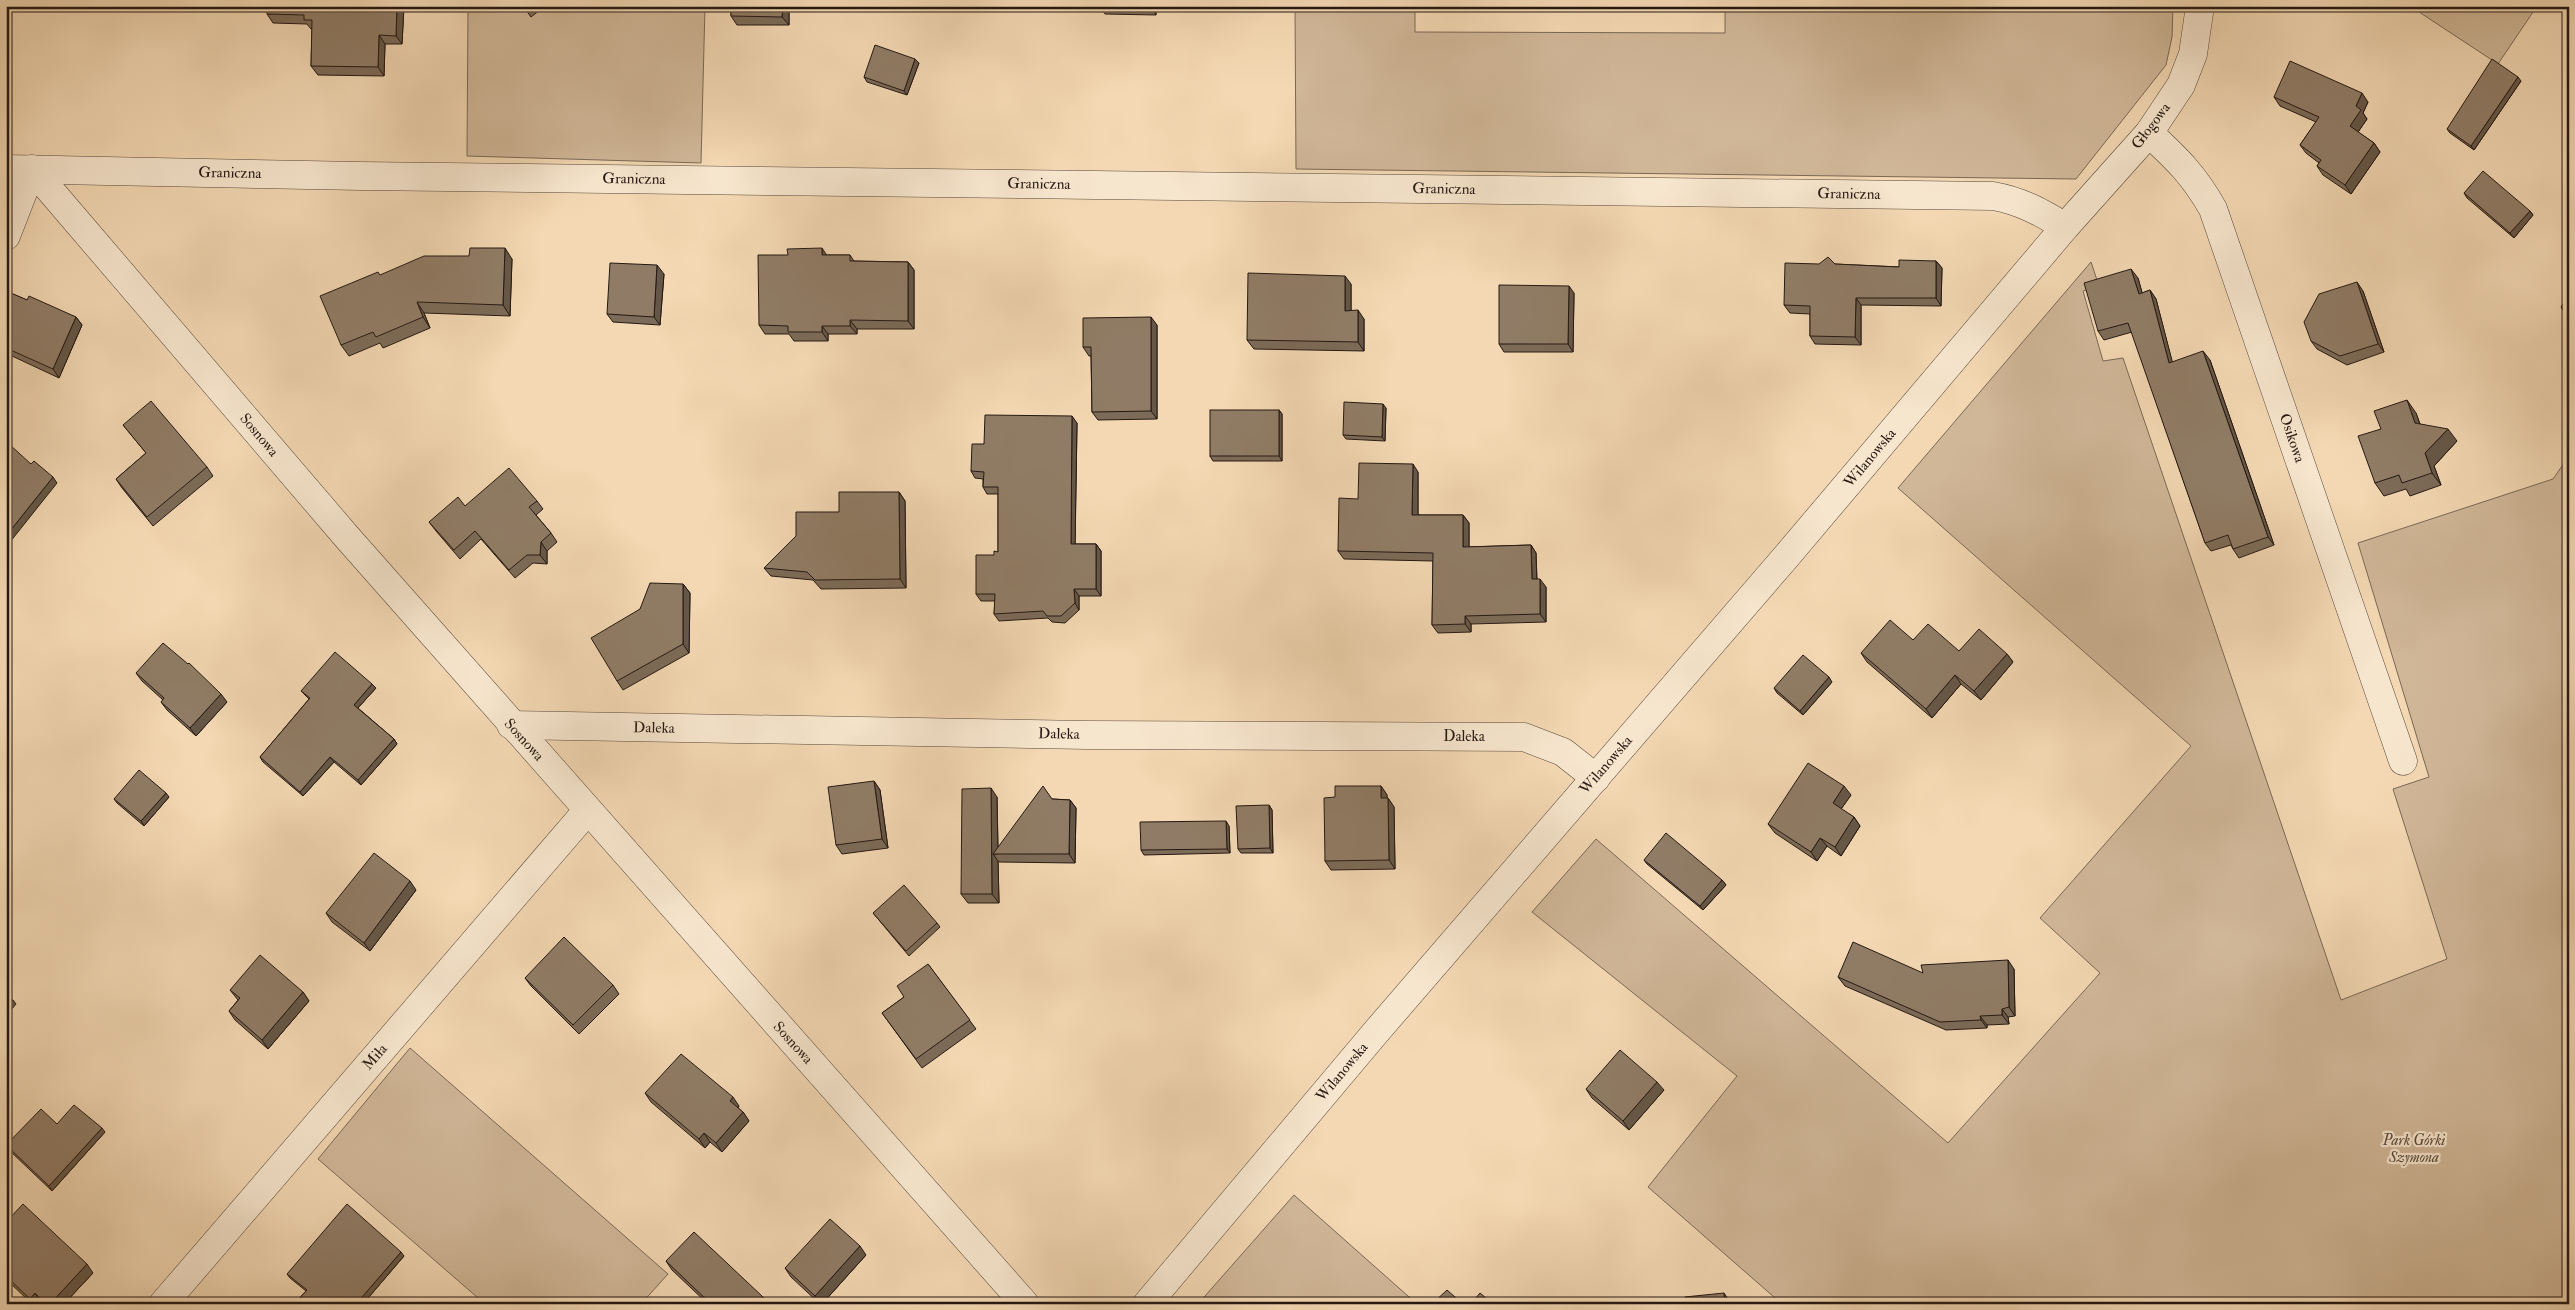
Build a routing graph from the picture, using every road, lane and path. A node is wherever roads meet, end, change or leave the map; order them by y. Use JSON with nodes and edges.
{"nodes":[{"id":1,"x":2200,"y":6,"type":"edge"},
{"id":2,"x":2149,"y":133,"type":"junction"},
{"id":3,"x":19,"y":169,"type":"edge"},
{"id":4,"x":2065,"y":227,"type":"junction"},
{"id":5,"x":6,"y":236,"type":"edge"},
{"id":6,"x":511,"y":725,"type":"junction"},
{"id":7,"x":2404,"y":761,"type":"dead end"},
{"id":8,"x":1596,"y":778,"type":"junction"},
{"id":9,"x":587,"y":811,"type":"junction"},
{"id":10,"x":164,"y":1304,"type":"edge"},
{"id":11,"x":1025,"y":1304,"type":"edge"},
{"id":12,"x":1147,"y":1304,"type":"edge"}],
"edges":[{"from":1,"to":2,"type":"street","name":"Głogowa"},
{"from":2,"to":4,"type":"street","name":"Głogowa"},
{"from":2,"to":7,"type":"street","name":"Osikowa"},
{"from":3,"to":4,"type":"street","name":"Graniczna"},
{"from":3,"to":5,"type":"street"},
{"from":3,"to":6,"type":"street","name":"Sosnowa"},
{"from":4,"to":8,"type":"street","name":"Wilanowska"},
{"from":6,"to":8,"type":"street","name":"Daleka"},
{"from":6,"to":9,"type":"street","name":"Sosnowa"},
{"from":8,"to":12,"type":"street","name":"Wilanowska"},
{"from":9,"to":10,"type":"street","name":"Miła"},
{"from":9,"to":11,"type":"street","name":"Sosnowa"}]}
